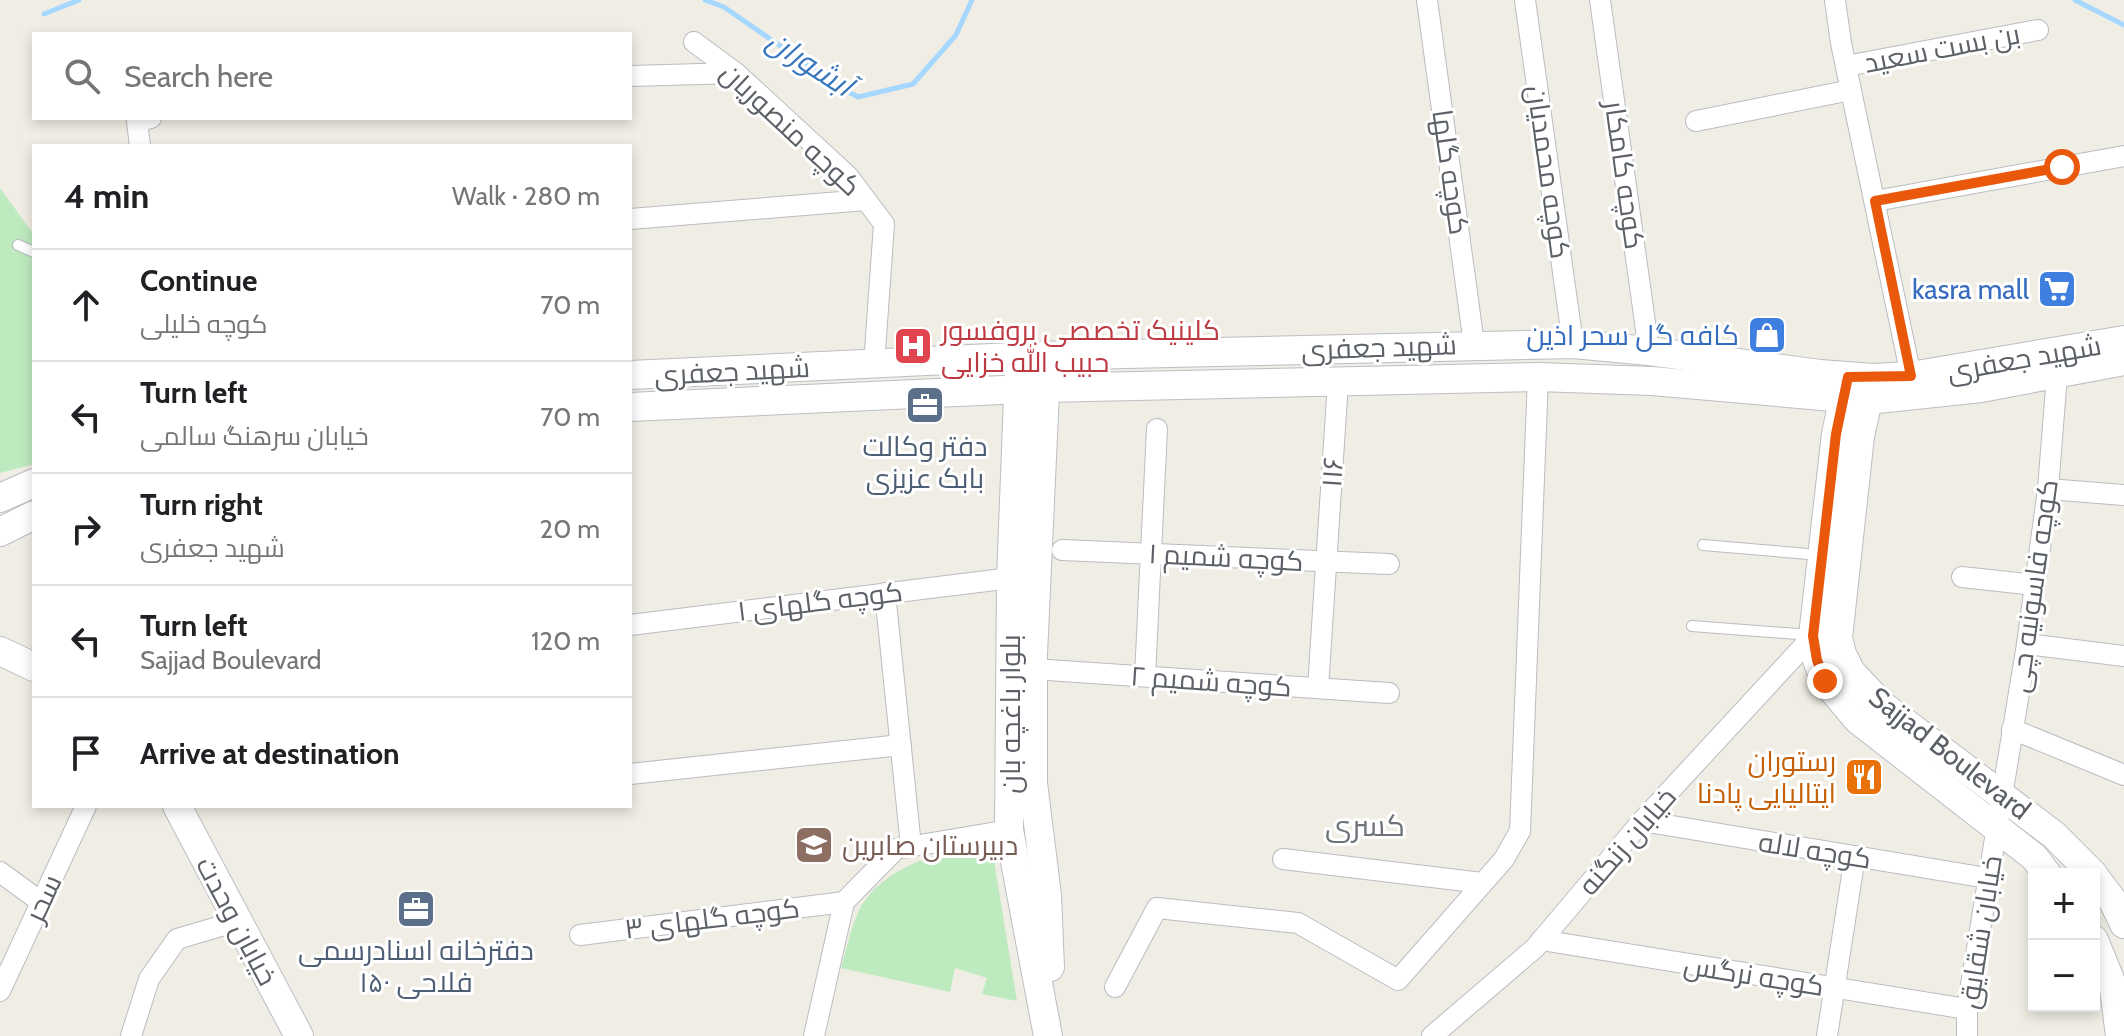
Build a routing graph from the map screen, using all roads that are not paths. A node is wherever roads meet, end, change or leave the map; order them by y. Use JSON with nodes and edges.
{"nodes":[{"id":1,"x":1427,"y":0,"type":"edge"},
{"id":2,"x":1525,"y":0,"type":"edge"},
{"id":3,"x":1600,"y":0,"type":"edge"},
{"id":4,"x":1835,"y":0,"type":"edge"},
{"id":5,"x":2038,"y":30,"type":"dead end"},
{"id":6,"x":694,"y":42,"type":"dead end"},
{"id":7,"x":1846,"y":66,"type":"junction"},
{"id":8,"x":736,"y":73,"type":"junction"},
{"id":9,"x":632,"y":76,"type":"edge"},
{"id":10,"x":1851,"y":90,"type":"junction"},
{"id":11,"x":144,"y":120,"type":"edge"},
{"id":12,"x":1696,"y":121,"type":"dead end"},
{"id":13,"x":140,"y":144,"type":"edge"},
{"id":14,"x":2124,"y":156,"type":"edge"},
{"id":15,"x":866,"y":200,"type":"junction"},
{"id":16,"x":1875,"y":201,"type":"junction"},
{"id":17,"x":632,"y":219,"type":"edge"},
{"id":18,"x":18,"y":245,"type":"dead end"},
{"id":19,"x":32,"y":251,"type":"edge"},
{"id":20,"x":2124,"y":340,"type":"edge"},
{"id":21,"x":1474,"y":344,"type":"junction"},
{"id":22,"x":1573,"y":344,"type":"junction"},
{"id":23,"x":1649,"y":351,"type":"junction"},
{"id":24,"x":1033,"y":356,"type":"junction"},
{"id":25,"x":2124,"y":361,"type":"edge"},
{"id":26,"x":874,"y":365,"type":"junction"},
{"id":27,"x":632,"y":375,"type":"edge"},
{"id":28,"x":2057,"y":375,"type":"junction"},
{"id":29,"x":1538,"y":377,"type":"junction"},
{"id":30,"x":1338,"y":382,"type":"junction"},
{"id":31,"x":1913,"y":386,"type":"junction"},
{"id":32,"x":1858,"y":388,"type":"junction"},
{"id":33,"x":1032,"y":401,"type":"junction"},
{"id":34,"x":632,"y":407,"type":"edge"},
{"id":35,"x":1157,"y":429,"type":"dead end"},
{"id":36,"x":2048,"y":489,"type":"junction"},
{"id":37,"x":2124,"y":495,"type":"edge"},
{"id":38,"x":32,"y":516,"type":"edge"},
{"id":39,"x":0,"y":532,"type":"edge"},
{"id":40,"x":1703,"y":545,"type":"dead end"},
{"id":41,"x":1062,"y":550,"type":"dead end"},
{"id":42,"x":1151,"y":554,"type":"junction"},
{"id":43,"x":1822,"y":556,"type":"junction"},
{"id":44,"x":1325,"y":561,"type":"junction"},
{"id":45,"x":1389,"y":564,"type":"dead end"},
{"id":46,"x":1962,"y":577,"type":"dead end"},
{"id":47,"x":1011,"y":578,"type":"junction"},
{"id":48,"x":2035,"y":585,"type":"junction"},
{"id":49,"x":885,"y":593,"type":"junction"},
{"id":50,"x":632,"y":625,"type":"edge"},
{"id":51,"x":1692,"y":626,"type":"dead end"},
{"id":52,"x":1825,"y":637,"type":"junction"},
{"id":53,"x":2027,"y":644,"type":"junction"},
{"id":54,"x":0,"y":651,"type":"edge"},
{"id":55,"x":2124,"y":656,"type":"edge"},
{"id":56,"x":32,"y":666,"type":"edge"},
{"id":57,"x":1033,"y":669,"type":"junction"},
{"id":58,"x":1145,"y":676,"type":"junction"},
{"id":59,"x":1318,"y":688,"type":"junction"},
{"id":60,"x":1389,"y":693,"type":"dead end"},
{"id":61,"x":2012,"y":729,"type":"junction"},
{"id":62,"x":901,"y":745,"type":"junction"},
{"id":63,"x":632,"y":774,"type":"edge"},
{"id":64,"x":2124,"y":775,"type":"edge"},
{"id":65,"x":2003,"y":796,"type":"junction"},
{"id":66,"x":85,"y":808,"type":"edge"},
{"id":67,"x":178,"y":808,"type":"edge"},
{"id":68,"x":1642,"y":821,"type":"junction"},
{"id":69,"x":1997,"y":828,"type":"junction"},
{"id":70,"x":1009,"y":830,"type":"junction"},
{"id":71,"x":911,"y":846,"type":"junction"},
{"id":72,"x":1855,"y":856,"type":"junction"},
{"id":73,"x":1283,"y":859,"type":"dead end"},
{"id":74,"x":2042,"y":868,"type":"edge"},
{"id":75,"x":2086,"y":868,"type":"edge"},
{"id":76,"x":0,"y":872,"type":"edge"},
{"id":77,"x":1987,"y":878,"type":"junction"},
{"id":78,"x":1482,"y":883,"type":"junction"},
{"id":79,"x":2100,"y":884,"type":"edge"},
{"id":80,"x":41,"y":902,"type":"junction"},
{"id":81,"x":844,"y":902,"type":"junction"},
{"id":82,"x":238,"y":921,"type":"junction"},
{"id":83,"x":2124,"y":924,"type":"edge"},
{"id":84,"x":580,"y":935,"type":"dead end"},
{"id":85,"x":1541,"y":940,"type":"junction"},
{"id":86,"x":2100,"y":955,"type":"edge"},
{"id":87,"x":1115,"y":987,"type":"dead end"},
{"id":88,"x":1834,"y":988,"type":"junction"},
{"id":89,"x":0,"y":991,"type":"edge"},
{"id":90,"x":1967,"y":1009,"type":"junction"},
{"id":91,"x":131,"y":1036,"type":"edge"},
{"id":92,"x":299,"y":1036,"type":"edge"},
{"id":93,"x":814,"y":1036,"type":"edge"},
{"id":94,"x":1050,"y":1036,"type":"edge"},
{"id":95,"x":1432,"y":1036,"type":"edge"},
{"id":96,"x":1827,"y":1036,"type":"edge"},
{"id":97,"x":1967,"y":1036,"type":"edge"},
{"id":98,"x":2120,"y":1036,"type":"edge"}],
"edges":[{"from":1,"to":21,"type":"street","name":"کوچه گلها"},
{"from":2,"to":22,"type":"street","name":"کوچه محمدیان"},
{"from":3,"to":23,"type":"street","name":"کوچه کامکار"},
{"from":4,"to":7,"type":"street"},
{"from":5,"to":7,"type":"street","name":"بن بست سعید"},
{"from":6,"to":8,"type":"street","name":"کوچه منصوریان"},
{"from":7,"to":10,"type":"street"},
{"from":8,"to":9,"type":"street"},
{"from":8,"to":15,"type":"street","name":"کوچه منصوریان"},
{"from":10,"to":12,"type":"street"},
{"from":10,"to":16,"type":"street"},
{"from":11,"to":13,"type":"street"},
{"from":14,"to":16,"type":"street"},
{"from":15,"to":17,"type":"street"},
{"from":15,"to":26,"type":"street","name":"کوچه منصوریان"},
{"from":16,"to":31,"type":"street"},
{"from":18,"to":19,"type":"lane"},
{"from":20,"to":31,"type":"main road","name":"شهید جعفری"},
{"from":21,"to":22,"type":"main road","name":"شهید جعفری"},
{"from":21,"to":24,"type":"main road","name":"شهید جعفری"},
{"from":22,"to":23,"type":"main road","name":"شهید جعفری"},
{"from":23,"to":32,"type":"main road","name":"شهید جعفری"},
{"from":24,"to":26,"type":"main road","name":"شهید جعفری"},
{"from":24,"to":33,"type":"main road"},
{"from":25,"to":28,"type":"main road","name":"شهید جعفری"},
{"from":26,"to":27,"type":"main road","name":"شهید جعفری"},
{"from":28,"to":31,"type":"main road","name":"شهید جعفری"},
{"from":28,"to":36,"type":"street","name":"کوچه فاسونیه چی"},
{"from":29,"to":30,"type":"main road","name":"شهید جعفری"},
{"from":29,"to":32,"type":"main road","name":"شهید جعفری"},
{"from":29,"to":78,"type":"street"},
{"from":30,"to":33,"type":"main road","name":"شهید جعفری"},
{"from":30,"to":44,"type":"street","name":"۱۱۶"},
{"from":31,"to":32,"type":"main road","name":"شهید جعفری"},
{"from":32,"to":43,"type":"main road","name":"Sajjad Boulevard"},
{"from":32,"to":52,"type":"main road","name":"Sajjad Boulevard"},
{"from":33,"to":34,"type":"main road","name":"شهید جعفری"},
{"from":33,"to":47,"type":"main road","name":"بلوار باغچه بان"},
{"from":33,"to":57,"type":"main road","name":"بلوار باغچه بان"},
{"from":35,"to":42,"type":"street"},
{"from":36,"to":37,"type":"street"},
{"from":36,"to":48,"type":"street","name":"کوچه فاسونیه چی"},
{"from":38,"to":39,"type":"main road"},
{"from":40,"to":43,"type":"lane"},
{"from":41,"to":42,"type":"street","name":"کوچه شمیم ۱"},
{"from":42,"to":44,"type":"street","name":"کوچه شمیم ۱"},
{"from":42,"to":58,"type":"street"},
{"from":43,"to":52,"type":"main road","name":"Sajjad Boulevard"},
{"from":44,"to":45,"type":"street","name":"کوچه شمیم ۱"},
{"from":44,"to":59,"type":"street","name":"۱۱۶"},
{"from":46,"to":48,"type":"street"},
{"from":47,"to":49,"type":"street","name":"کوچه گلهای ۱"},
{"from":47,"to":70,"type":"main road","name":"بلوار باغچه بان"},
{"from":48,"to":53,"type":"street","name":"کوچه فاسونیه چی"},
{"from":49,"to":50,"type":"street","name":"کوچه گلهای ۱"},
{"from":49,"to":62,"type":"street"},
{"from":51,"to":52,"type":"lane"},
{"from":52,"to":65,"type":"main road","name":"Sajjad Boulevard"},
{"from":52,"to":68,"type":"street","name":"خیابان زنگنه"},
{"from":52,"to":69,"type":"main road","name":"Sajjad Boulevard"},
{"from":53,"to":55,"type":"street"},
{"from":53,"to":61,"type":"street","name":"کوچه فاسونیه چی"},
{"from":54,"to":56,"type":"main road"},
{"from":57,"to":58,"type":"street","name":"کوچه شمیم ۲"},
{"from":57,"to":94,"type":"main road","name":"بلوار باغچه بان"},
{"from":58,"to":59,"type":"street","name":"کوچه شمیم ۲"},
{"from":59,"to":60,"type":"street","name":"کوچه شمیم ۲"},
{"from":61,"to":64,"type":"street"},
{"from":61,"to":65,"type":"street","name":"کوچه فاسونیه چی"},
{"from":62,"to":63,"type":"street"},
{"from":62,"to":71,"type":"street"},
{"from":65,"to":69,"type":"street","name":"کوچه فاسونیه چی"},
{"from":65,"to":75,"type":"main road","name":"Sajjad Boulevard"},
{"from":66,"to":80,"type":"street","name":"سحر"},
{"from":67,"to":82,"type":"main road","name":"خیابان وحدت"},
{"from":68,"to":72,"type":"street","name":"کوچه لاله"},
{"from":68,"to":85,"type":"street","name":"خیابان زنگنه"},
{"from":69,"to":74,"type":"main road","name":"Sajjad Boulevard"},
{"from":69,"to":77,"type":"street","name":"خیابان شقایق"},
{"from":70,"to":71,"type":"street"},
{"from":70,"to":94,"type":"main road","name":"بلوار باغچه بان"},
{"from":71,"to":81,"type":"street"},
{"from":72,"to":77,"type":"street","name":"کوچه لاله"},
{"from":72,"to":88,"type":"street"},
{"from":73,"to":78,"type":"street"},
{"from":76,"to":80,"type":"street"},
{"from":77,"to":90,"type":"street","name":"خیابان شقایق"},
{"from":78,"to":87,"type":"street"},
{"from":79,"to":83,"type":"main road","name":"Sajjad Boulevard"},
{"from":80,"to":89,"type":"street","name":"سحر"},
{"from":81,"to":84,"type":"street","name":"کوچه گلهای ۳"},
{"from":81,"to":93,"type":"street"},
{"from":82,"to":91,"type":"street"},
{"from":82,"to":92,"type":"main road","name":"خیابان وحدت"},
{"from":85,"to":88,"type":"street","name":"کوچه نرگس"},
{"from":85,"to":95,"type":"street","name":"خیابان زنگنه"},
{"from":86,"to":98,"type":"main road"},
{"from":88,"to":90,"type":"street","name":"کوچه نرگس"},
{"from":88,"to":96,"type":"street"},
{"from":90,"to":97,"type":"street","name":"خیابان شقایق"}]}
